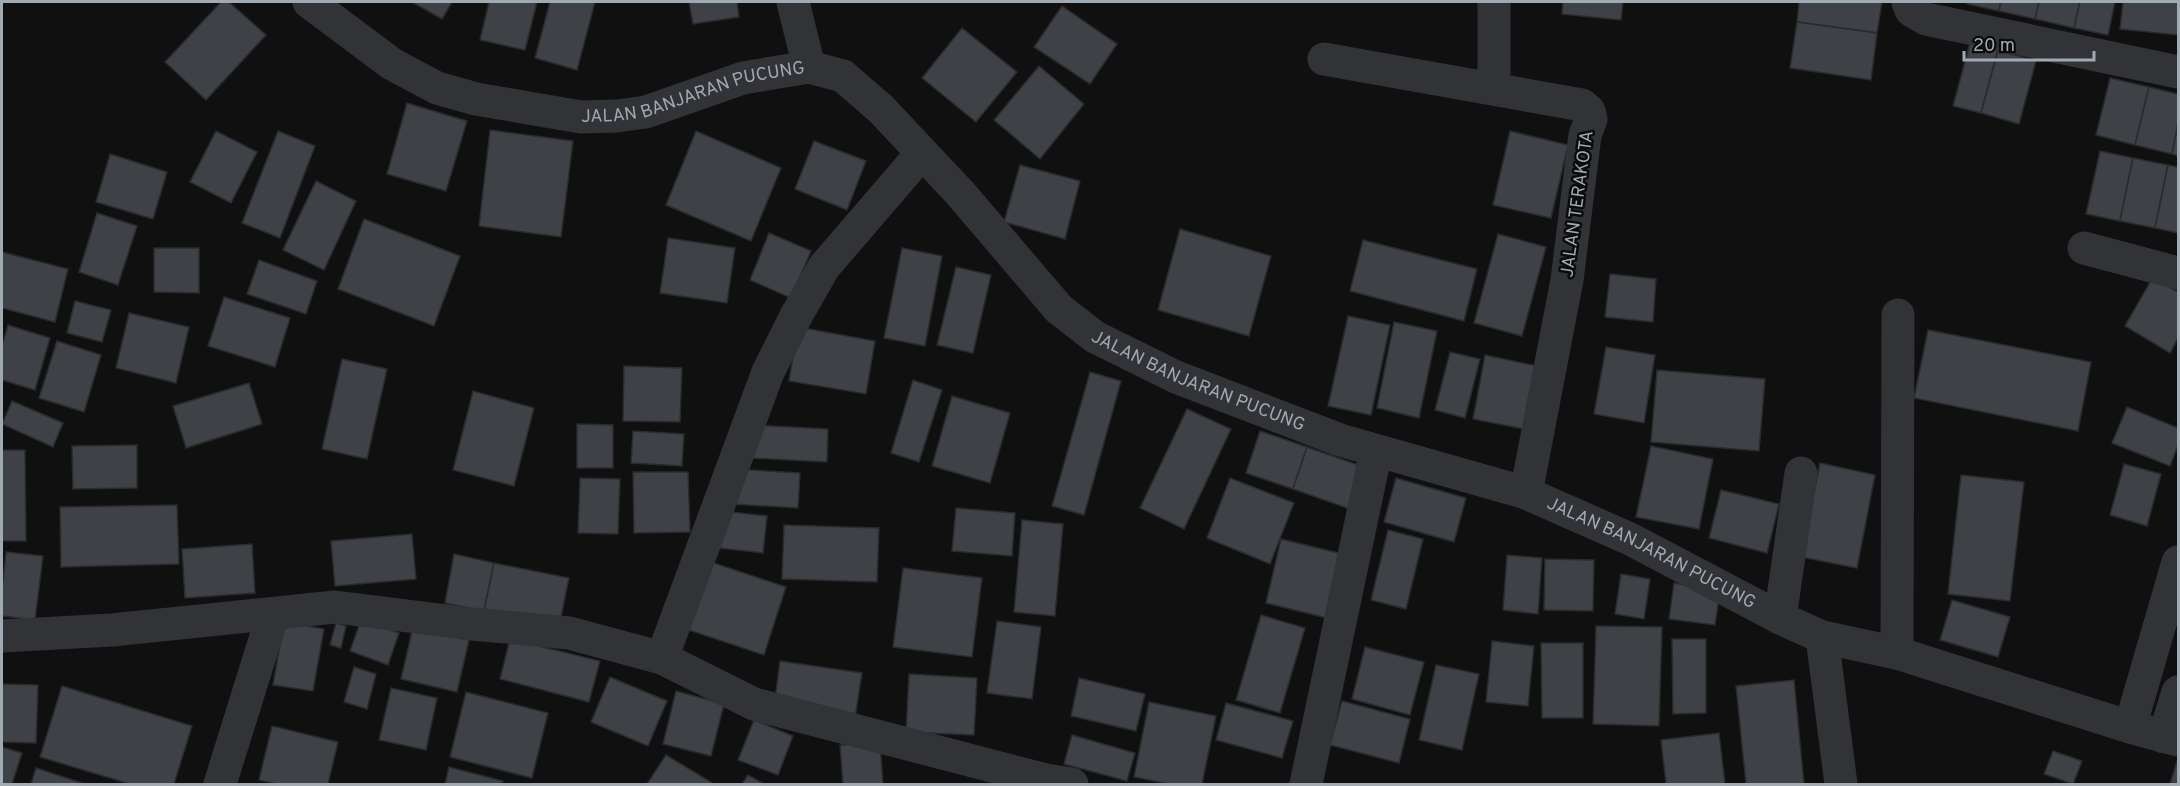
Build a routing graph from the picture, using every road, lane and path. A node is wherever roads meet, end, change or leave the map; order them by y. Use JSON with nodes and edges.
{"nodes":[{"id":1,"x":309,"y":2,"type":"edge"},
{"id":2,"x":793,"y":2,"type":"edge"},
{"id":3,"x":1494,"y":2,"type":"edge"},
{"id":4,"x":1908,"y":2,"type":"edge"},
{"id":5,"x":1324,"y":59,"type":"dead end"},
{"id":6,"x":809,"y":68,"type":"junction"},
{"id":7,"x":2178,"y":72,"type":"edge"},
{"id":8,"x":1494,"y":89,"type":"junction"},
{"id":9,"x":922,"y":153,"type":"junction"},
{"id":10,"x":2084,"y":248,"type":"dead end"},
{"id":11,"x":2178,"y":273,"type":"edge"},
{"id":12,"x":1898,"y":315,"type":"dead end"},
{"id":13,"x":1376,"y":451,"type":"junction"},
{"id":14,"x":1801,"y":473,"type":"dead end"},
{"id":15,"x":1527,"y":492,"type":"junction"},
{"id":16,"x":2178,"y":562,"type":"edge"},
{"id":17,"x":273,"y":614,"type":"junction"},
{"id":18,"x":1780,"y":618,"type":"junction"},
{"id":19,"x":2,"y":636,"type":"edge"},
{"id":20,"x":1822,"y":637,"type":"junction"},
{"id":21,"x":1897,"y":653,"type":"junction"},
{"id":22,"x":662,"y":658,"type":"junction"},
{"id":23,"x":2178,"y":692,"type":"edge"},
{"id":24,"x":2130,"y":727,"type":"junction"},
{"id":25,"x":2171,"y":739,"type":"edge"},
{"id":26,"x":220,"y":784,"type":"edge"},
{"id":27,"x":1072,"y":784,"type":"edge"},
{"id":28,"x":1306,"y":784,"type":"edge"},
{"id":29,"x":1841,"y":784,"type":"edge"}],
"edges":[{"from":1,"to":6,"type":"street","name":"JALAN BANJARAN PUCUNG"},
{"from":2,"to":6,"type":"street"},
{"from":3,"to":8,"type":"street"},
{"from":4,"to":7,"type":"street"},
{"from":5,"to":8,"type":"street","name":"JALAN TERAKOTA"},
{"from":6,"to":9,"type":"street","name":"JALAN BANJARAN PUCUNG"},
{"from":8,"to":15,"type":"street","name":"JALAN TERAKOTA"},
{"from":9,"to":13,"type":"street","name":"JALAN BANJARAN PUCUNG"},
{"from":9,"to":22,"type":"street"},
{"from":10,"to":11,"type":"street"},
{"from":12,"to":21,"type":"street"},
{"from":13,"to":15,"type":"street","name":"JALAN BANJARAN PUCUNG"},
{"from":13,"to":28,"type":"street"},
{"from":14,"to":18,"type":"street"},
{"from":15,"to":18,"type":"street","name":"JALAN BANJARAN PUCUNG"},
{"from":16,"to":24,"type":"street"},
{"from":17,"to":19,"type":"street"},
{"from":17,"to":22,"type":"street"},
{"from":17,"to":26,"type":"street"},
{"from":18,"to":20,"type":"street","name":"JALAN BANJARAN PUCUNG"},
{"from":20,"to":21,"type":"street","name":"JALAN BANJARAN PUCUNG"},
{"from":20,"to":29,"type":"street"},
{"from":21,"to":24,"type":"street","name":"JALAN BANJARAN PUCUNG"},
{"from":22,"to":27,"type":"street"},
{"from":23,"to":25,"type":"street"},
{"from":24,"to":25,"type":"street","name":"JALAN BANJARAN PUCUNG"}]}
